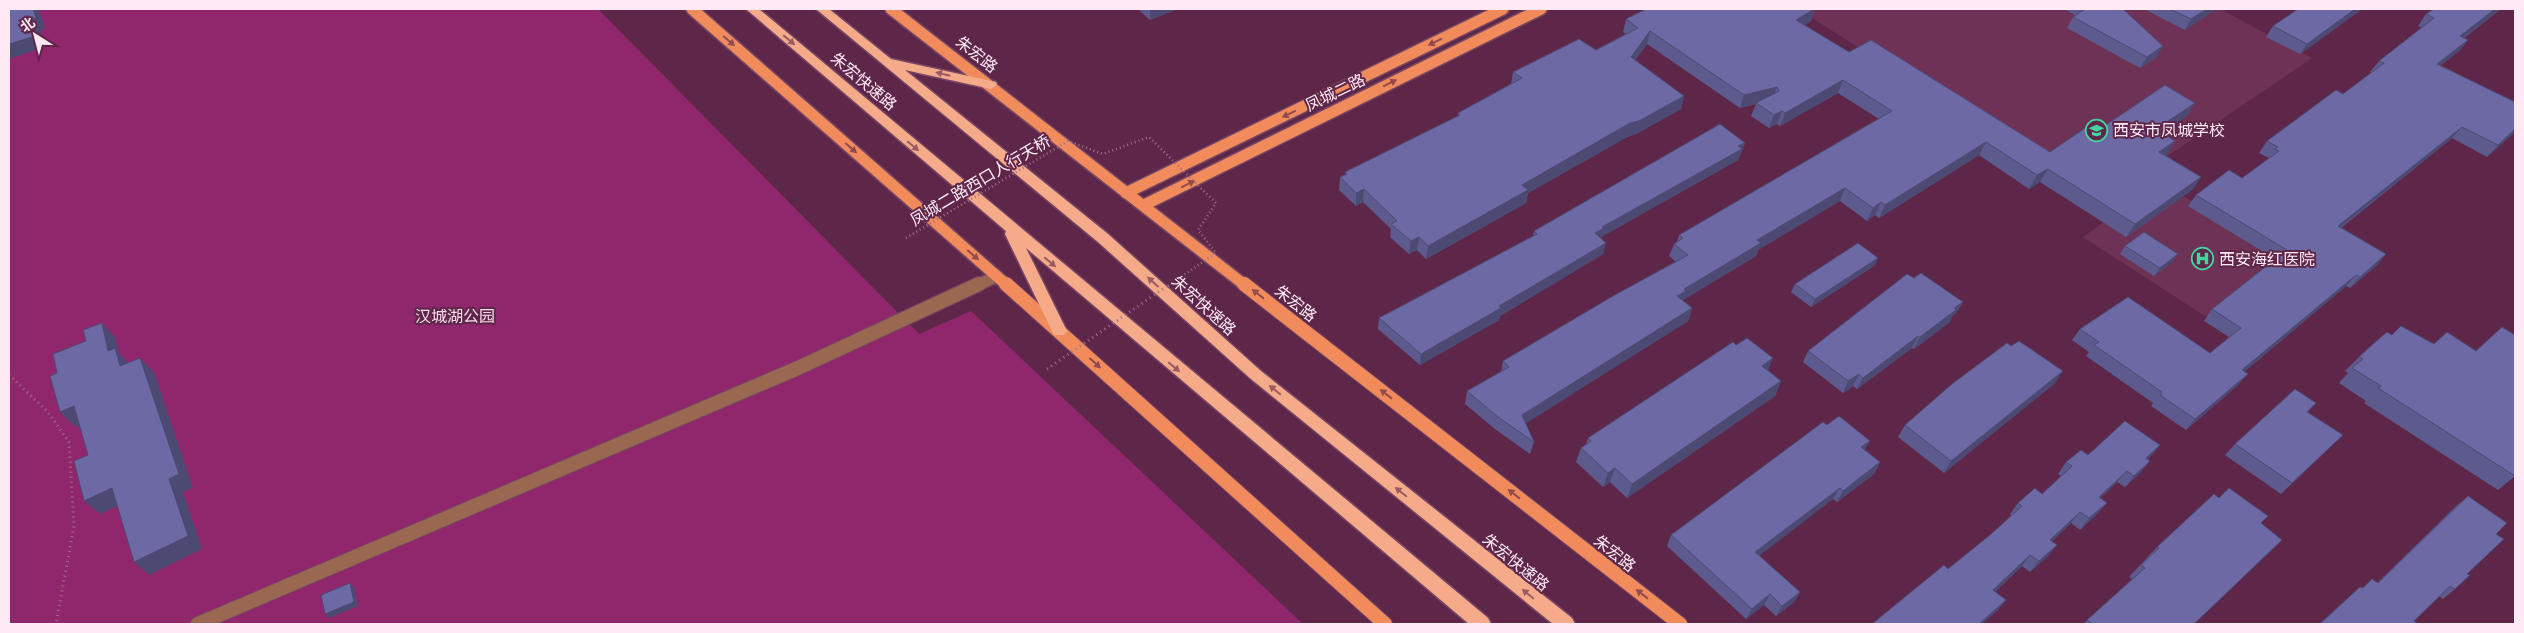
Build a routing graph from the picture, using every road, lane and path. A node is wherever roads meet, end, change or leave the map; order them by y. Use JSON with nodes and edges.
{"nodes":[{"id":1,"x":692,"y":9,"type":"edge"},
{"id":2,"x":752,"y":9,"type":"edge"},
{"id":3,"x":822,"y":9,"type":"edge"},
{"id":4,"x":891,"y":9,"type":"edge"},
{"id":5,"x":1503,"y":9,"type":"edge"},
{"id":6,"x":1541,"y":9,"type":"edge"},
{"id":7,"x":888,"y":62,"type":"junction"},
{"id":8,"x":991,"y":85,"type":"junction"},
{"id":9,"x":1126,"y":193,"type":"junction"},
{"id":10,"x":1144,"y":205,"type":"junction"},
{"id":11,"x":1010,"y":228,"type":"junction"},
{"id":12,"x":906,"y":238,"type":"dead end"},
{"id":13,"x":997,"y":276,"type":"junction"},
{"id":14,"x":1059,"y":331,"type":"junction"},
{"id":15,"x":1047,"y":369,"type":"dead end"},
{"id":16,"x":9,"y":375,"type":"edge"},
{"id":17,"x":56,"y":624,"type":"edge"},
{"id":18,"x":198,"y":624,"type":"edge"},
{"id":19,"x":1385,"y":624,"type":"edge"},
{"id":20,"x":1482,"y":624,"type":"edge"},
{"id":21,"x":1566,"y":624,"type":"edge"},
{"id":22,"x":1680,"y":624,"type":"edge"}],
"edges":[{"from":1,"to":13,"type":"main road","one_way":true},
{"from":2,"to":11,"type":"highway","name":"朱宏快速路","one_way":true},
{"from":3,"to":7,"type":"highway","name":"朱宏快速路"},
{"from":4,"to":8,"type":"main road","name":"朱宏路"},
{"from":5,"to":9,"type":"main road","name":"凤城二路","one_way":true},
{"from":10,"to":6,"type":"main road","name":"凤城二路","one_way":true},
{"from":8,"to":7,"type":"highway","one_way":true},
{"from":21,"to":7,"type":"highway","name":"朱宏快速路","one_way":true},
{"from":8,"to":9,"type":"main road","name":"朱宏路"},
{"from":9,"to":10,"type":"main road","name":"朱宏路"},
{"from":22,"to":10,"type":"main road","name":"朱宏路","one_way":true},
{"from":11,"to":14,"type":"highway"},
{"from":11,"to":20,"type":"highway","name":"朱宏快速路","one_way":true},
{"from":12,"to":15,"type":"path","name":"凤城二路西口人行天桥","bridge":true},
{"from":13,"to":14,"type":"main road"},
{"from":13,"to":18,"type":"street"},
{"from":14,"to":19,"type":"main road","one_way":true},
{"from":16,"to":17,"type":"path"}]}
